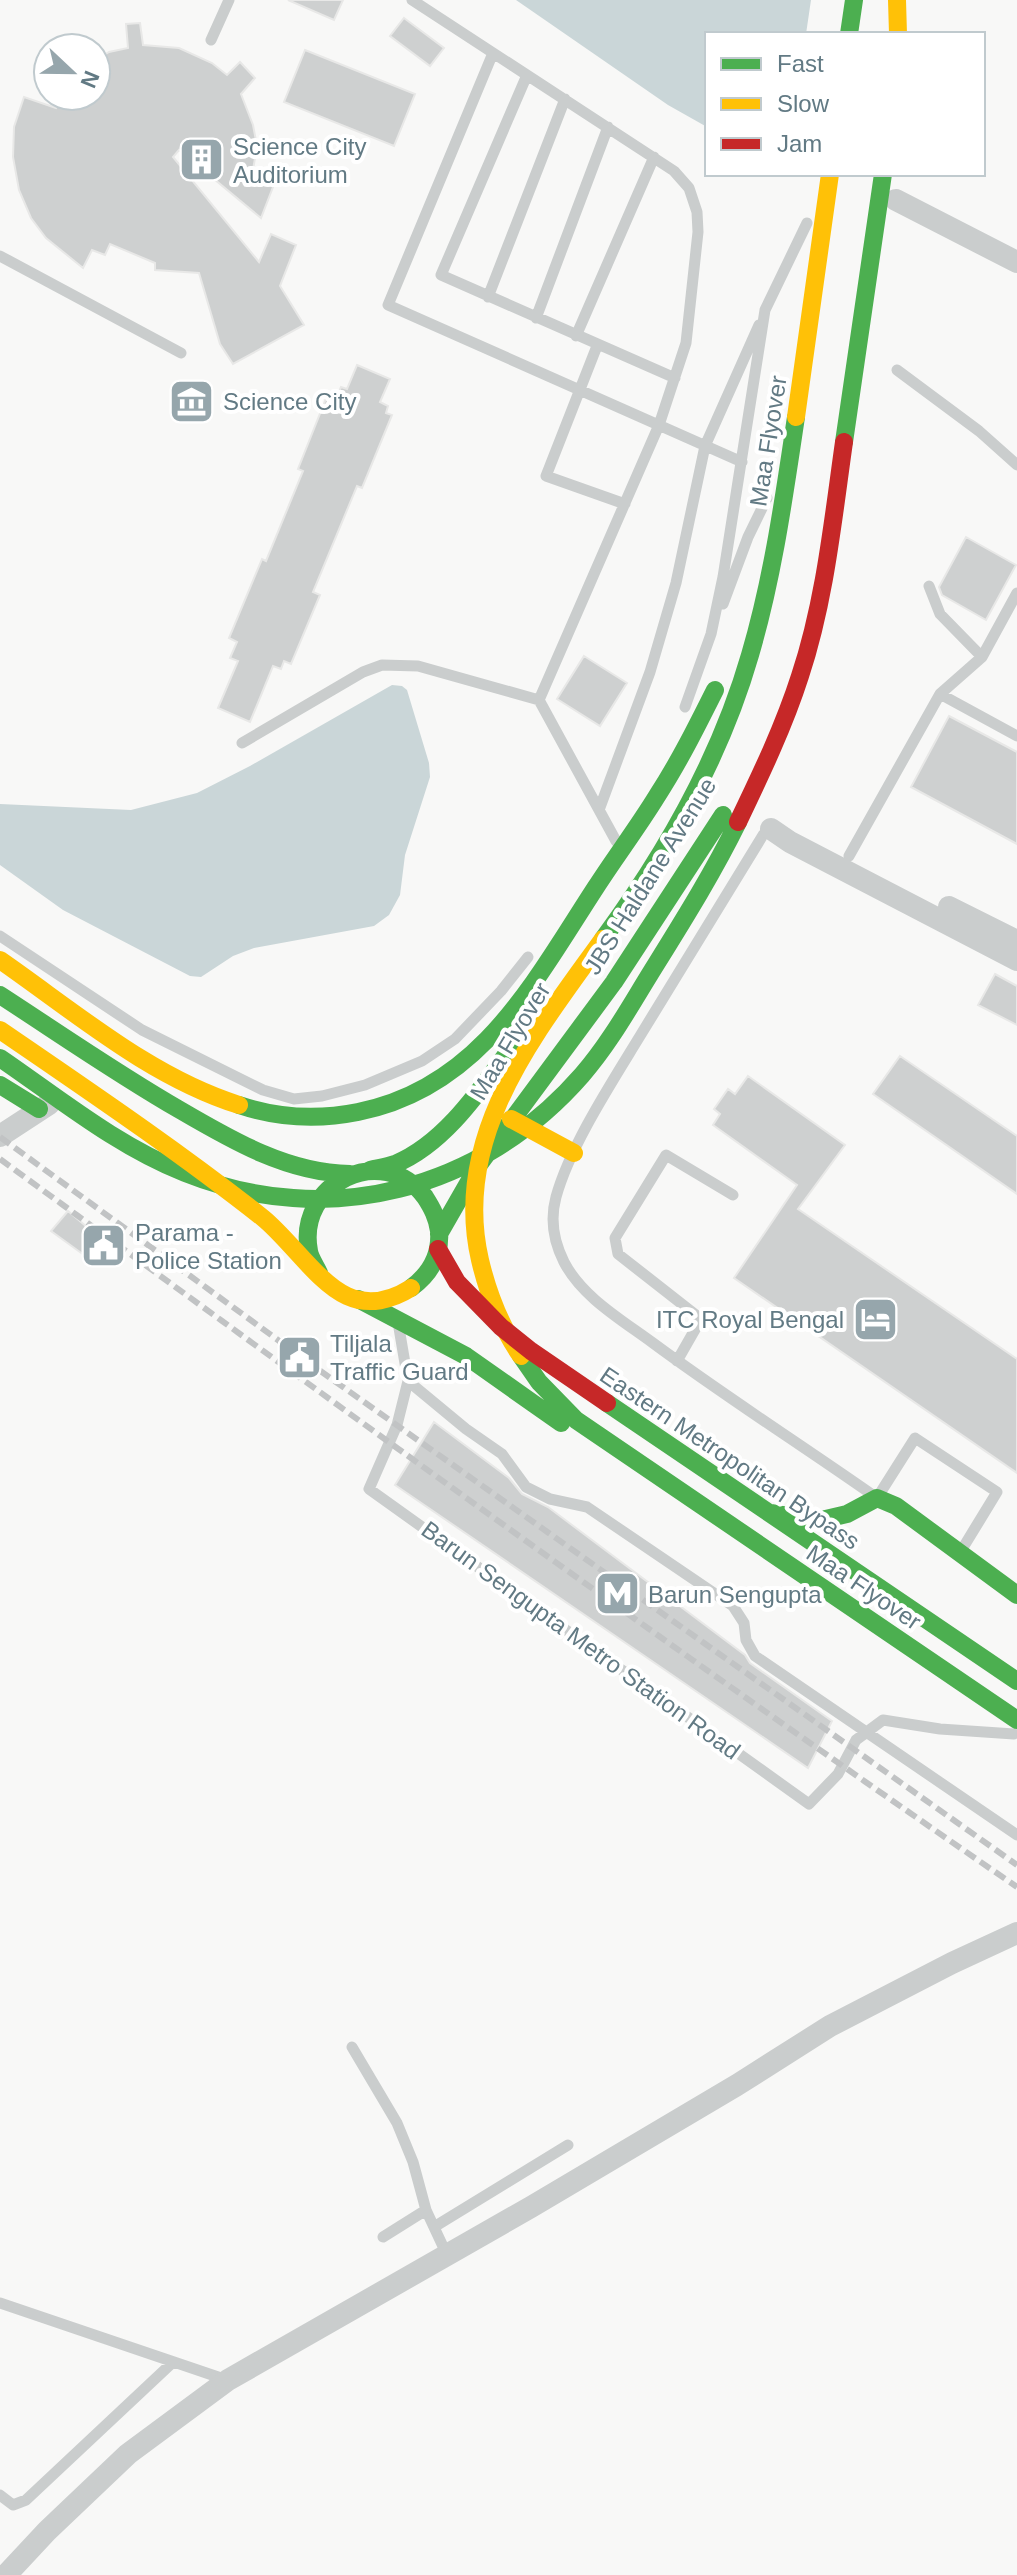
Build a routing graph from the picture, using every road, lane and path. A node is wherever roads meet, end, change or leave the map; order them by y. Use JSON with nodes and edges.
{"nodes":[{"id":1,"x":229,"y":0,"type":"edge"},
{"id":2,"x":412,"y":0,"type":"edge"},
{"id":3,"x":842,"y":0,"type":"edge"},
{"id":4,"x":854,"y":0,"type":"edge"},
{"id":5,"x":891,"y":0,"type":"edge"},
{"id":6,"x":897,"y":0,"type":"edge"},
{"id":7,"x":838,"y":32,"type":"edge"},
{"id":8,"x":849,"y":32,"type":"edge"},
{"id":9,"x":886,"y":32,"type":"edge"},
{"id":10,"x":898,"y":32,"type":"edge"},
{"id":11,"x":211,"y":40,"type":"dead end"},
{"id":12,"x":493,"y":53,"type":"junction"},
{"id":13,"x":527,"y":75,"type":"junction"},
{"id":14,"x":565,"y":99,"type":"junction"},
{"id":15,"x":608,"y":127,"type":"junction"},
{"id":16,"x":654,"y":157,"type":"junction"},
{"id":17,"x":821,"y":176,"type":"edge"},
{"id":18,"x":830,"y":176,"type":"edge"},
{"id":19,"x":869,"y":176,"type":"edge"},
{"id":20,"x":883,"y":176,"type":"edge"},
{"id":21,"x":896,"y":200,"type":"dead end"},
{"id":22,"x":817,"y":201,"type":"junction"},
{"id":23,"x":0,"y":256,"type":"edge"},
{"id":24,"x":1017,"y":262,"type":"edge"},
{"id":25,"x":488,"y":297,"type":"junction"},
{"id":26,"x":765,"y":310,"type":"junction"},
{"id":27,"x":536,"y":318,"type":"junction"},
{"id":28,"x":576,"y":336,"type":"junction"},
{"id":29,"x":597,"y":346,"type":"junction"},
{"id":30,"x":181,"y":353,"type":"dead end"},
{"id":31,"x":897,"y":370,"type":"dead end"},
{"id":32,"x":675,"y":378,"type":"junction"},
{"id":33,"x":581,"y":389,"type":"junction"},
{"id":34,"x":659,"y":425,"type":"junction"},
{"id":35,"x":705,"y":446,"type":"junction"},
{"id":36,"x":742,"y":462,"type":"junction"},
{"id":37,"x":1017,"y":465,"type":"edge"},
{"id":38,"x":776,"y":478,"type":"junction"},
{"id":39,"x":625,"y":504,"type":"junction"},
{"id":40,"x":780,"y":518,"type":"junction"},
{"id":41,"x":810,"y":550,"type":"dead end"},
{"id":42,"x":929,"y":586,"type":"dead end"},
{"id":43,"x":1017,"y":593,"type":"edge"},
{"id":44,"x":711,"y":634,"type":"junction"},
{"id":45,"x":733,"y":651,"type":"dead end"},
{"id":46,"x":982,"y":657,"type":"junction"},
{"id":47,"x":722,"y":676,"type":"dead end"},
{"id":48,"x":940,"y":694,"type":"junction"},
{"id":49,"x":539,"y":700,"type":"junction"},
{"id":50,"x":681,"y":718,"type":"dead end"},
{"id":51,"x":1017,"y":736,"type":"edge"},
{"id":52,"x":242,"y":743,"type":"dead end"},
{"id":53,"x":748,"y":758,"type":"dead end"},
{"id":54,"x":660,"y":766,"type":"dead end"},
{"id":55,"x":722,"y":803,"type":"junction"},
{"id":56,"x":599,"y":810,"type":"junction"},
{"id":57,"x":760,"y":825,"type":"junction"},
{"id":58,"x":617,"y":842,"type":"junction"},
{"id":59,"x":849,"y":856,"type":"junction"},
{"id":60,"x":628,"y":862,"type":"dead end"},
{"id":61,"x":562,"y":916,"type":"dead end"},
{"id":62,"x":0,"y":936,"type":"edge"},
{"id":63,"x":1017,"y":941,"type":"edge"},
{"id":64,"x":535,"y":949,"type":"dead end"},
{"id":65,"x":0,"y":960,"type":"edge"},
{"id":66,"x":1017,"y":960,"type":"edge"},
{"id":67,"x":0,"y":979,"type":"edge"},
{"id":68,"x":79,"y":989,"type":"junction"},
{"id":69,"x":0,"y":995,"type":"edge"},
{"id":70,"x":0,"y":1030,"type":"edge"},
{"id":71,"x":0,"y":1058,"type":"edge"},
{"id":72,"x":0,"y":1085,"type":"edge"},
{"id":73,"x":81,"y":1086,"type":"junction"},
{"id":74,"x":39,"y":1109,"type":"junction"},
{"id":75,"x":511,"y":1119,"type":"junction"},
{"id":76,"x":0,"y":1136,"type":"edge"},
{"id":77,"x":574,"y":1153,"type":"junction"},
{"id":78,"x":498,"y":1165,"type":"dead end"},
{"id":79,"x":370,"y":1170,"type":"junction"},
{"id":80,"x":350,"y":1174,"type":"junction"},
{"id":81,"x":733,"y":1195,"type":"dead end"},
{"id":82,"x":493,"y":1206,"type":"dead end"},
{"id":83,"x":438,"y":1242,"type":"junction"},
{"id":84,"x":319,"y":1273,"type":"junction"},
{"id":85,"x":358,"y":1299,"type":"junction"},
{"id":86,"x":398,"y":1320,"type":"junction"},
{"id":87,"x":677,"y":1361,"type":"junction"},
{"id":88,"x":408,"y":1381,"type":"junction"},
{"id":89,"x":877,"y":1498,"type":"junction"},
{"id":90,"x":772,"y":1513,"type":"junction"},
{"id":91,"x":960,"y":1552,"type":"junction"},
{"id":92,"x":1017,"y":1595,"type":"edge"},
{"id":93,"x":1017,"y":1681,"type":"edge"},
{"id":94,"x":1017,"y":1708,"type":"edge"},
{"id":95,"x":1017,"y":1730,"type":"edge"},
{"id":96,"x":867,"y":1732,"type":"junction"},
{"id":97,"x":1017,"y":1835,"type":"edge"},
{"id":98,"x":1017,"y":1933,"type":"edge"},
{"id":99,"x":352,"y":2047,"type":"dead end"},
{"id":100,"x":568,"y":2145,"type":"dead end"},
{"id":101,"x":426,"y":2210,"type":"junction"},
{"id":102,"x":434,"y":2227,"type":"junction"},
{"id":103,"x":383,"y":2237,"type":"dead end"},
{"id":104,"x":447,"y":2255,"type":"junction"},
{"id":105,"x":0,"y":2303,"type":"edge"},
{"id":106,"x":172,"y":2363,"type":"junction"},
{"id":107,"x":228,"y":2380,"type":"junction"},
{"id":108,"x":0,"y":2495,"type":"edge"},
{"id":109,"x":6,"y":2575,"type":"edge"}],
"edges":[{"from":1,"to":11,"type":"lane"},
{"from":2,"to":12,"type":"lane"},
{"from":3,"to":7,"type":"main road"},
{"from":4,"to":8,"type":"main road"},
{"from":5,"to":9,"type":"main road"},
{"from":6,"to":10,"type":"main road"},
{"from":12,"to":13,"type":"lane"},
{"from":12,"to":33,"type":"lane"},
{"from":13,"to":14,"type":"lane"},
{"from":13,"to":25,"type":"lane"},
{"from":14,"to":15,"type":"lane"},
{"from":14,"to":25,"type":"lane"},
{"from":15,"to":16,"type":"lane"},
{"from":15,"to":27,"type":"lane"},
{"from":16,"to":28,"type":"lane"},
{"from":16,"to":32,"type":"lane"},
{"from":17,"to":22,"type":"main road","name":"JBS Haldane Avenue"},
{"from":18,"to":40,"type":"main road","name":"Maa Flyover"},
{"from":19,"to":41,"type":"main road"},
{"from":20,"to":71,"type":"main road"},
{"from":21,"to":24,"type":"street"},
{"from":22,"to":26,"type":"lane"},
{"from":22,"to":38,"type":"main road","name":"JBS Haldane Avenue"},
{"from":23,"to":30,"type":"lane"},
{"from":25,"to":27,"type":"lane"},
{"from":26,"to":35,"type":"lane"},
{"from":26,"to":36,"type":"lane"},
{"from":27,"to":28,"type":"lane"},
{"from":28,"to":29,"type":"lane"},
{"from":29,"to":32,"type":"lane"},
{"from":29,"to":33,"type":"lane"},
{"from":31,"to":37,"type":"lane"},
{"from":32,"to":34,"type":"lane"},
{"from":33,"to":34,"type":"lane"},
{"from":33,"to":39,"type":"lane"},
{"from":34,"to":35,"type":"lane"},
{"from":34,"to":39,"type":"lane"},
{"from":35,"to":36,"type":"lane"},
{"from":35,"to":56,"type":"lane"},
{"from":36,"to":44,"type":"lane"},
{"from":38,"to":44,"type":"lane"},
{"from":38,"to":79,"type":"main road","name":"JBS Haldane Avenue"},
{"from":39,"to":49,"type":"lane"},
{"from":40,"to":45,"type":"main road"},
{"from":40,"to":95,"type":"main road","name":"Maa Flyover"},
{"from":42,"to":46,"type":"lane"},
{"from":43,"to":46,"type":"lane"},
{"from":44,"to":50,"type":"lane"},
{"from":46,"to":48,"type":"lane"},
{"from":47,"to":65,"type":"main road"},
{"from":48,"to":51,"type":"lane"},
{"from":48,"to":59,"type":"lane"},
{"from":49,"to":52,"type":"lane"},
{"from":49,"to":56,"type":"lane"},
{"from":53,"to":55,"type":"main road","name":"JBS Haldane Avenue"},
{"from":54,"to":58,"type":"lane"},
{"from":55,"to":57,"type":"lane"},
{"from":55,"to":75,"type":"main road","name":"JBS Haldane Avenue"},
{"from":55,"to":78,"type":"main road","name":"Maa Flyover"},
{"from":56,"to":58,"type":"lane"},
{"from":57,"to":59,"type":"street"},
{"from":57,"to":66,"type":"street"},
{"from":57,"to":77,"type":"lane"},
{"from":58,"to":60,"type":"lane"},
{"from":58,"to":61,"type":"lane"},
{"from":59,"to":63,"type":"street"},
{"from":62,"to":68,"type":"lane"},
{"from":64,"to":68,"type":"lane"},
{"from":67,"to":68,"type":"lane"},
{"from":69,"to":80,"type":"main road"},
{"from":70,"to":73,"type":"main road"},
{"from":72,"to":74,"type":"main road"},
{"from":73,"to":74,"type":"street"},
{"from":73,"to":84,"type":"main road"},
{"from":74,"to":76,"type":"street"},
{"from":75,"to":77,"type":"main road"},
{"from":75,"to":83,"type":"main road","name":"JBS Haldane Avenue"},
{"from":77,"to":87,"type":"lane"},
{"from":79,"to":80,"type":"main road"},
{"from":79,"to":83,"type":"main road"},
{"from":80,"to":84,"type":"main road"},
{"from":81,"to":87,"type":"lane"},
{"from":82,"to":94,"type":"main road","name":"Maa Flyover"},
{"from":83,"to":85,"type":"main road"},
{"from":83,"to":90,"type":"main road","name":"Eastern Metropolitan Bypass"},
{"from":84,"to":85,"type":"main road"},
{"from":85,"to":86,"type":"main road"},
{"from":86,"to":88,"type":"lane","name":"Barun Sengupta Metro Station Road"},
{"from":86,"to":95,"type":"main road"},
{"from":87,"to":89,"type":"lane"},
{"from":88,"to":96,"type":"lane"},
{"from":88,"to":96,"type":"lane","name":"Barun Sengupta Metro Station Road"},
{"from":89,"to":90,"type":"main road"},
{"from":89,"to":91,"type":"main road"},
{"from":89,"to":91,"type":"lane"},
{"from":90,"to":93,"type":"main road","name":"Eastern Metropolitan Bypass"},
{"from":91,"to":92,"type":"main road"},
{"from":95,"to":96,"type":"lane"},
{"from":96,"to":97,"type":"lane"},
{"from":98,"to":104,"type":"street"},
{"from":99,"to":101,"type":"lane"},
{"from":100,"to":102,"type":"lane"},
{"from":101,"to":102,"type":"lane"},
{"from":101,"to":103,"type":"lane"},
{"from":102,"to":104,"type":"lane"},
{"from":104,"to":107,"type":"street"},
{"from":105,"to":106,"type":"lane"},
{"from":106,"to":107,"type":"lane"},
{"from":106,"to":108,"type":"lane"},
{"from":107,"to":109,"type":"street"}]}
